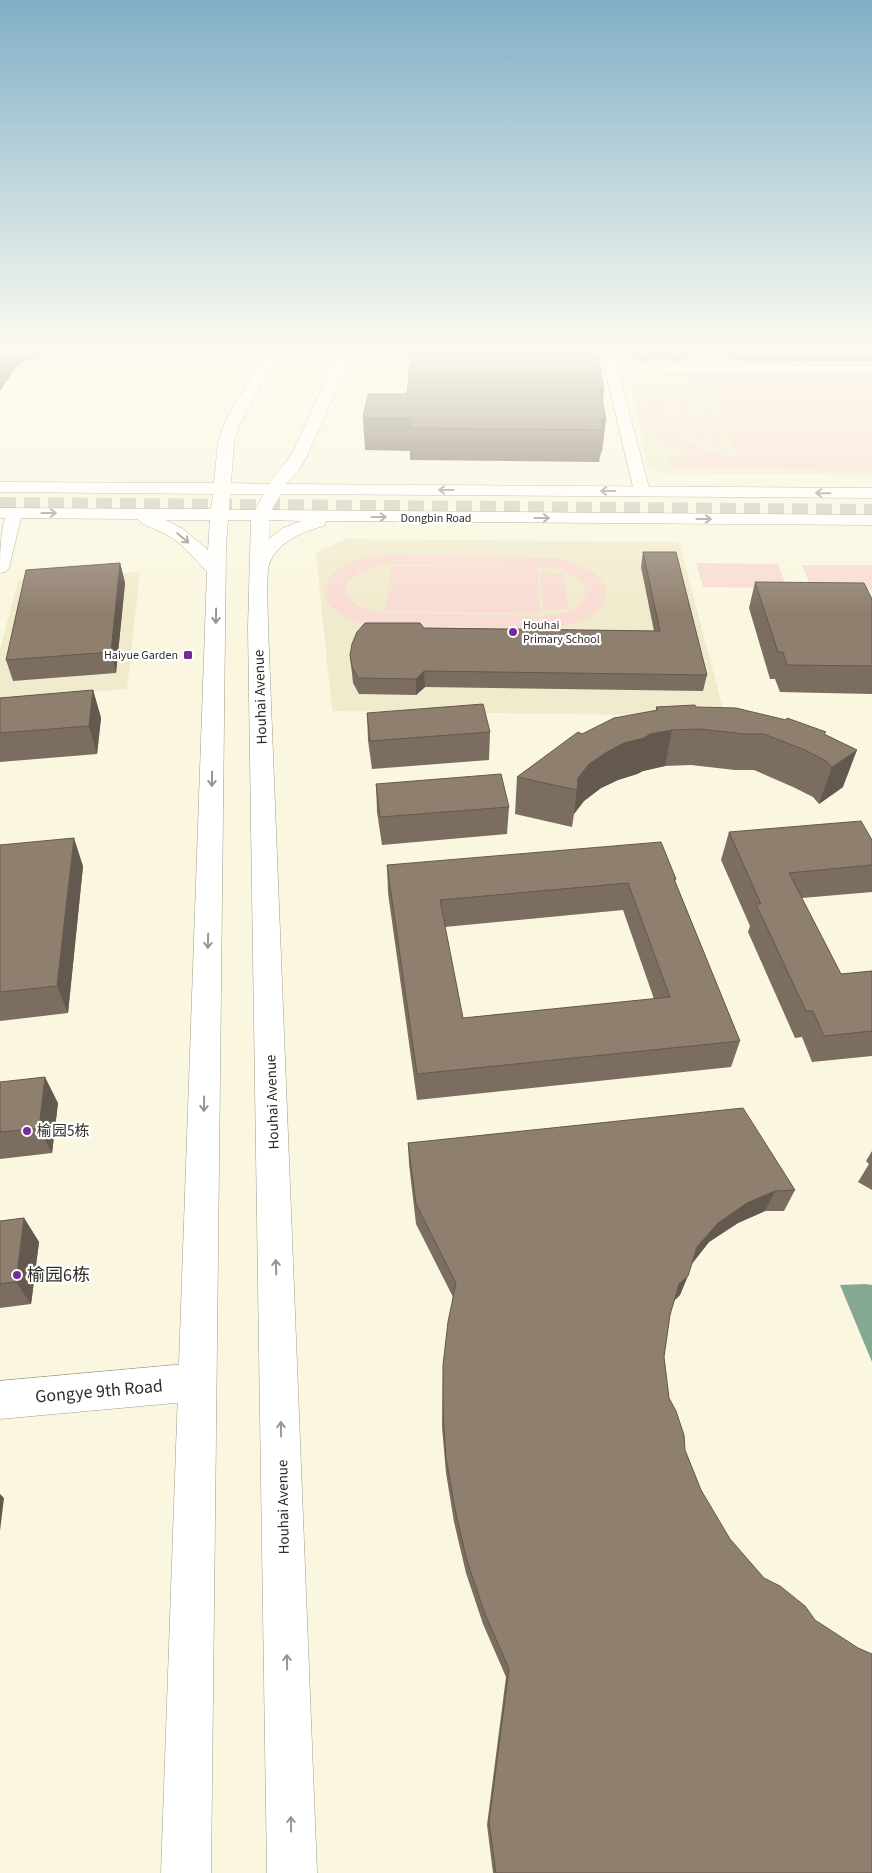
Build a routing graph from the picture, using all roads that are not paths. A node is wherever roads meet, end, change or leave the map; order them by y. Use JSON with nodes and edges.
{"nodes":[{"id":1,"x":227,"y":439,"type":"edge"},
{"id":2,"x":307,"y":439,"type":"edge"},
{"id":3,"x":629,"y":439,"type":"edge"},
{"id":4,"x":224,"y":457,"type":"junction"},
{"id":5,"x":294,"y":465,"type":"junction"},
{"id":6,"x":0,"y":487,"type":"edge"},
{"id":7,"x":135,"y":488,"type":"junction"},
{"id":8,"x":357,"y":489,"type":"junction"},
{"id":9,"x":642,"y":491,"type":"junction"},
{"id":10,"x":872,"y":493,"type":"edge"},
{"id":11,"x":221,"y":502,"type":"junction"},
{"id":12,"x":268,"y":502,"type":"junction"},
{"id":13,"x":7,"y":513,"type":"edge"},
{"id":14,"x":123,"y":514,"type":"junction"},
{"id":15,"x":341,"y":517,"type":"junction"},
{"id":16,"x":872,"y":520,"type":"edge"},
{"id":17,"x":259,"y":565,"type":"junction"},
{"id":18,"x":0,"y":568,"type":"edge"},
{"id":19,"x":217,"y":572,"type":"junction"},
{"id":20,"x":197,"y":1382,"type":"junction"},
{"id":21,"x":0,"y":1400,"type":"edge"},
{"id":22,"x":186,"y":1873,"type":"edge"},
{"id":23,"x":292,"y":1873,"type":"edge"}],
"edges":[{"from":1,"to":4,"type":"main road"},
{"from":2,"to":5,"type":"main road"},
{"from":3,"to":9,"type":"street"},
{"from":4,"to":7,"type":"main road"},
{"from":4,"to":11,"type":"main road"},
{"from":5,"to":8,"type":"main road"},
{"from":5,"to":12,"type":"main road"},
{"from":6,"to":7,"type":"main road","name":"Dongbin Road"},
{"from":7,"to":11,"type":"main road","name":"Dongbin Road"},
{"from":9,"to":8,"type":"main road","name":"Dongbin Road","one_way":true},
{"from":8,"to":12,"type":"main road","name":"Dongbin Road"},
{"from":10,"to":9,"type":"main road","name":"Dongbin Road","one_way":true},
{"from":11,"to":12,"type":"main road","name":"Dongbin Road"},
{"from":11,"to":12,"type":"main road","name":"Dongbin Road"},
{"from":11,"to":14,"type":"main road","name":"Dongbin Road"},
{"from":11,"to":19,"type":"main road"},
{"from":12,"to":15,"type":"main road","name":"Dongbin Road"},
{"from":12,"to":17,"type":"main road","name":"Houhai Avenue"},
{"from":13,"to":14,"type":"main road","name":"Dongbin Road","one_way":true},
{"from":13,"to":18,"type":"street"},
{"from":14,"to":19,"type":"main road","one_way":true},
{"from":15,"to":16,"type":"main road","name":"Dongbin Road","one_way":true},
{"from":15,"to":17,"type":"main road"},
{"from":23,"to":17,"type":"main road","name":"Houhai Avenue","one_way":true},
{"from":19,"to":20,"type":"main road","one_way":true},
{"from":20,"to":21,"type":"main road","name":"Gongye 9th Road"},
{"from":20,"to":22,"type":"main road"}]}
